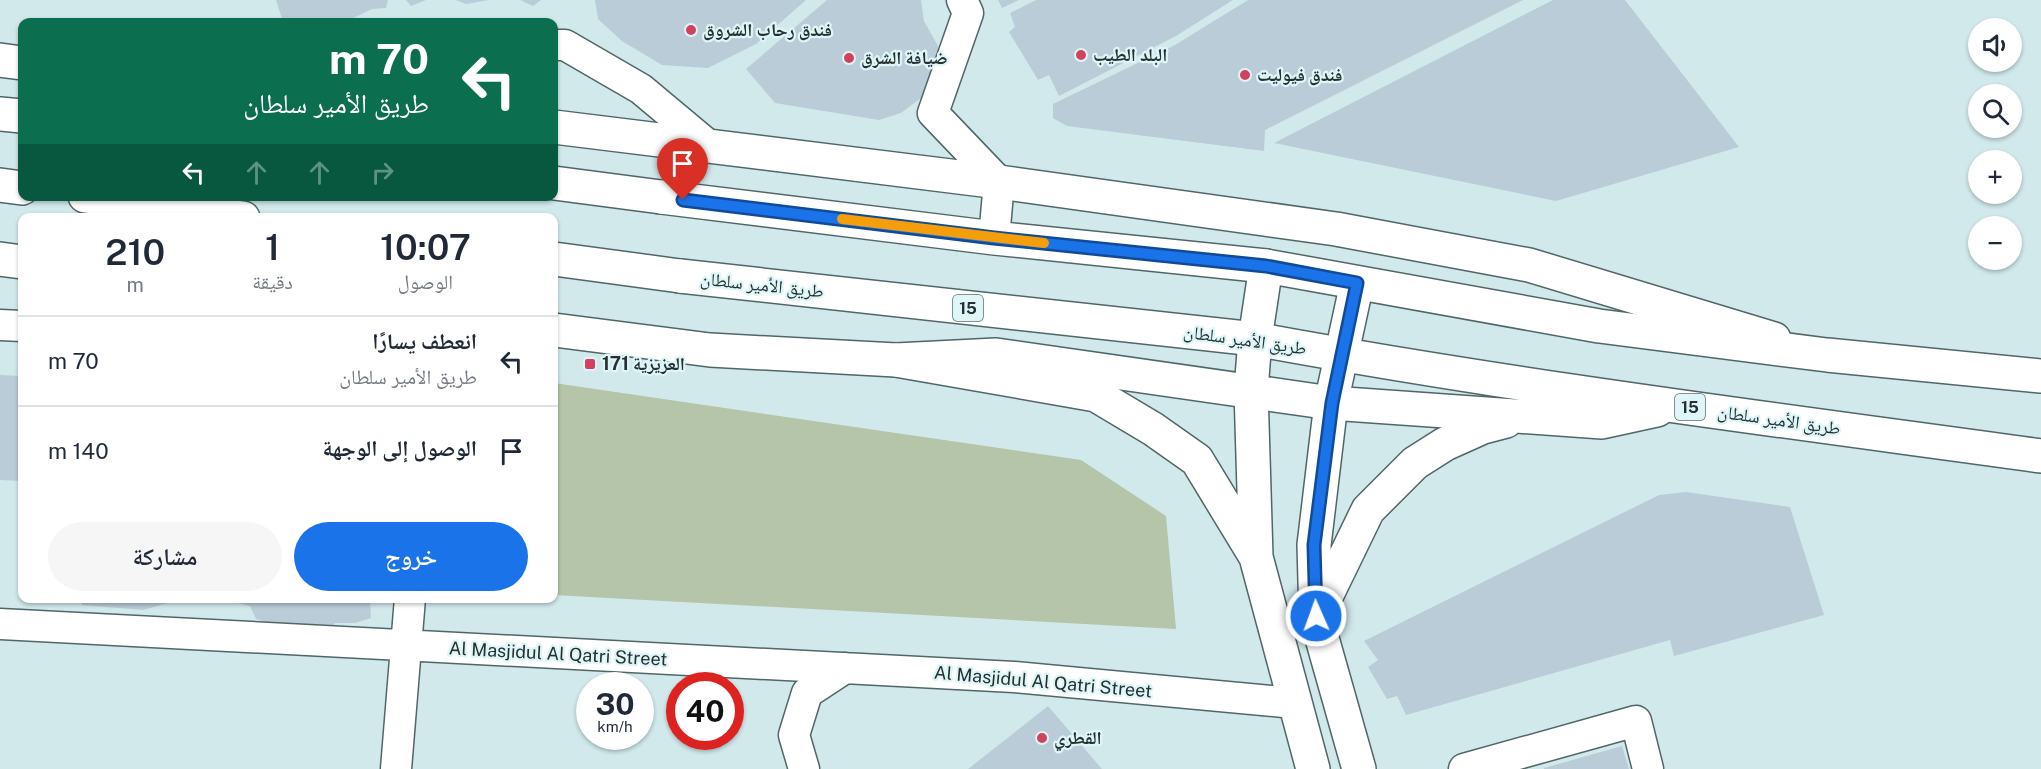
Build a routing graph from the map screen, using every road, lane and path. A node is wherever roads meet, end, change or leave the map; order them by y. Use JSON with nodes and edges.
{"nodes":[{"id":1,"x":962,"y":0,"type":"edge"},
{"id":2,"x":558,"y":45,"type":"edge"},
{"id":3,"x":0,"y":60,"type":"edge"},
{"id":4,"x":18,"y":62,"type":"edge"},
{"id":5,"x":0,"y":114,"type":"edge"},
{"id":6,"x":18,"y":116,"type":"edge"},
{"id":7,"x":558,"y":127,"type":"edge"},
{"id":8,"x":708,"y":145,"type":"junction"},
{"id":9,"x":999,"y":182,"type":"junction"},
{"id":10,"x":558,"y":184,"type":"edge"},
{"id":11,"x":0,"y":185,"type":"edge"},
{"id":12,"x":18,"y":187,"type":"edge"},
{"id":13,"x":121,"y":201,"type":"edge"},
{"id":14,"x":207,"y":213,"type":"edge"},
{"id":15,"x":994,"y":238,"type":"junction"},
{"id":16,"x":0,"y":259,"type":"edge"},
{"id":17,"x":558,"y":260,"type":"edge"},
{"id":18,"x":18,"y":261,"type":"edge"},
{"id":19,"x":1266,"y":266,"type":"junction"},
{"id":20,"x":1357,"y":283,"type":"junction"},
{"id":21,"x":0,"y":325,"type":"edge"},
{"id":22,"x":18,"y":326,"type":"edge"},
{"id":23,"x":558,"y":331,"type":"edge"},
{"id":24,"x":1255,"y":339,"type":"junction"},
{"id":25,"x":1340,"y":355,"type":"junction"},
{"id":26,"x":1827,"y":355,"type":"junction"},
{"id":27,"x":896,"y":360,"type":"junction"},
{"id":28,"x":2041,"y":376,"type":"edge"},
{"id":29,"x":1251,"y":390,"type":"junction"},
{"id":30,"x":1332,"y":403,"type":"junction"},
{"id":31,"x":1676,"y":405,"type":"junction"},
{"id":32,"x":1522,"y":417,"type":"junction"},
{"id":33,"x":2041,"y":456,"type":"edge"},
{"id":34,"x":1256,"y":557,"type":"junction"},
{"id":35,"x":410,"y":603,"type":"edge"},
{"id":36,"x":1316,"y":616,"type":"junction"},
{"id":37,"x":0,"y":624,"type":"edge"},
{"id":38,"x":406,"y":646,"type":"junction"},
{"id":39,"x":845,"y":668,"type":"junction"},
{"id":40,"x":1294,"y":703,"type":"junction"},
{"id":41,"x":396,"y":769,"type":"edge"},
{"id":42,"x":804,"y":769,"type":"edge"},
{"id":43,"x":1312,"y":769,"type":"edge"},
{"id":44,"x":1359,"y":769,"type":"edge"},
{"id":45,"x":1464,"y":769,"type":"edge"},
{"id":46,"x":1648,"y":769,"type":"edge"}],
"edges":[{"from":1,"to":9,"type":"street"},
{"from":2,"to":8,"type":"street"},
{"from":3,"to":4,"type":"main road"},
{"from":5,"to":6,"type":"main road"},
{"from":7,"to":8,"type":"main road"},
{"from":8,"to":9,"type":"main road"},
{"from":9,"to":15,"type":"street"},
{"from":9,"to":26,"type":"main road"},
{"from":10,"to":15,"type":"main road"},
{"from":11,"to":12,"type":"main road"},
{"from":13,"to":14,"type":"main road"},
{"from":15,"to":19,"type":"main road"},
{"from":16,"to":18,"type":"main road"},
{"from":17,"to":24,"type":"main road","name":"طريق الأمير سلطان","number":"15"},
{"from":19,"to":20,"type":"main road"},
{"from":19,"to":24,"type":"main road"},
{"from":20,"to":25,"type":"main road"},
{"from":20,"to":26,"type":"main road"},
{"from":21,"to":22,"type":"street"},
{"from":23,"to":27,"type":"main road"},
{"from":24,"to":25,"type":"main road","name":"طريق الأمير سلطان","number":"15"},
{"from":24,"to":29,"type":"main road"},
{"from":25,"to":30,"type":"main road"},
{"from":25,"to":31,"type":"main road","name":"طريق الأمير سلطان","number":"15"},
{"from":26,"to":28,"type":"main road"},
{"from":27,"to":29,"type":"main road"},
{"from":27,"to":34,"type":"main road"},
{"from":29,"to":30,"type":"main road"},
{"from":29,"to":34,"type":"main road"},
{"from":30,"to":32,"type":"main road"},
{"from":30,"to":36,"type":"main road"},
{"from":31,"to":32,"type":"main road"},
{"from":31,"to":33,"type":"main road","name":"طريق الأمير سلطان","number":"15"},
{"from":32,"to":36,"type":"main road"},
{"from":34,"to":40,"type":"main road"},
{"from":35,"to":38,"type":"street"},
{"from":36,"to":44,"type":"main road"},
{"from":37,"to":38,"type":"street","name":"Al Masjidul Al Qatri Street"},
{"from":38,"to":39,"type":"street","name":"Al Masjidul Al Qatri Street"},
{"from":38,"to":41,"type":"street"},
{"from":39,"to":40,"type":"street","name":"Al Masjidul Al Qatri Street"},
{"from":39,"to":42,"type":"street"},
{"from":40,"to":43,"type":"main road"},
{"from":45,"to":46,"type":"street"}]}
